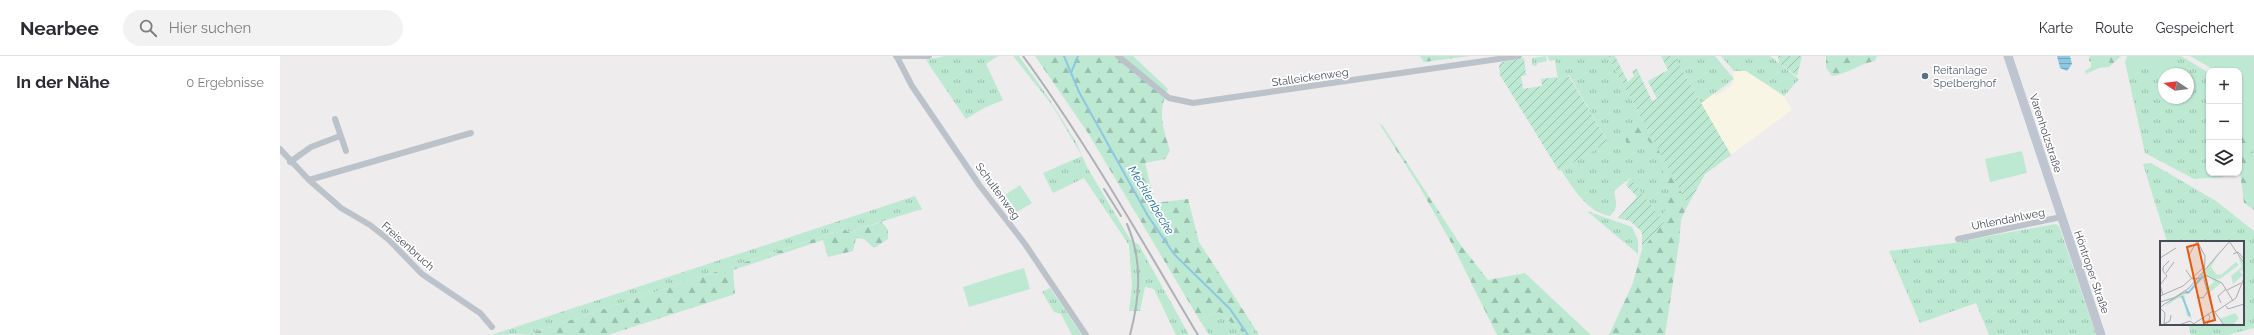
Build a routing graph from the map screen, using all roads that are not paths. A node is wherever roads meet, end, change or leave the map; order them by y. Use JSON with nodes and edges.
{"nodes":[{"id":1,"x":896,"y":56,"type":"edge"},
{"id":2,"x":929,"y":56,"type":"edge"},
{"id":3,"x":1118,"y":56,"type":"edge"},
{"id":4,"x":1519,"y":56,"type":"edge"},
{"id":5,"x":2008,"y":56,"type":"edge"},
{"id":6,"x":335,"y":119,"type":"dead end"},
{"id":7,"x":471,"y":133,"type":"dead end"},
{"id":8,"x":340,"y":136,"type":"junction"},
{"id":9,"x":280,"y":149,"type":"edge"},
{"id":10,"x":346,"y":151,"type":"dead end"},
{"id":11,"x":290,"y":162,"type":"junction"},
{"id":12,"x":309,"y":180,"type":"junction"},
{"id":13,"x":2061,"y":217,"type":"junction"},
{"id":14,"x":1958,"y":239,"type":"dead end"},
{"id":15,"x":492,"y":327,"type":"dead end"},
{"id":16,"x":1086,"y":335,"type":"edge"},
{"id":17,"x":2101,"y":335,"type":"edge"}],
"edges":[{"from":1,"to":2,"type":"street"},
{"from":1,"to":16,"type":"street","name":"Schultenweg"},
{"from":3,"to":4,"type":"street","name":"Stalleickenweg"},
{"from":5,"to":13,"type":"street","name":"Varenholzstraße"},
{"from":6,"to":8,"type":"street"},
{"from":7,"to":12,"type":"street"},
{"from":8,"to":10,"type":"street"},
{"from":8,"to":11,"type":"street"},
{"from":9,"to":11,"type":"street","name":"Freisenbruch"},
{"from":11,"to":12,"type":"street","name":"Freisenbruch"},
{"from":12,"to":15,"type":"street","name":"Freisenbruch"},
{"from":13,"to":14,"type":"street","name":"Uhlendahlweg"},
{"from":13,"to":17,"type":"street","name":"Höntroper Straße"}]}
